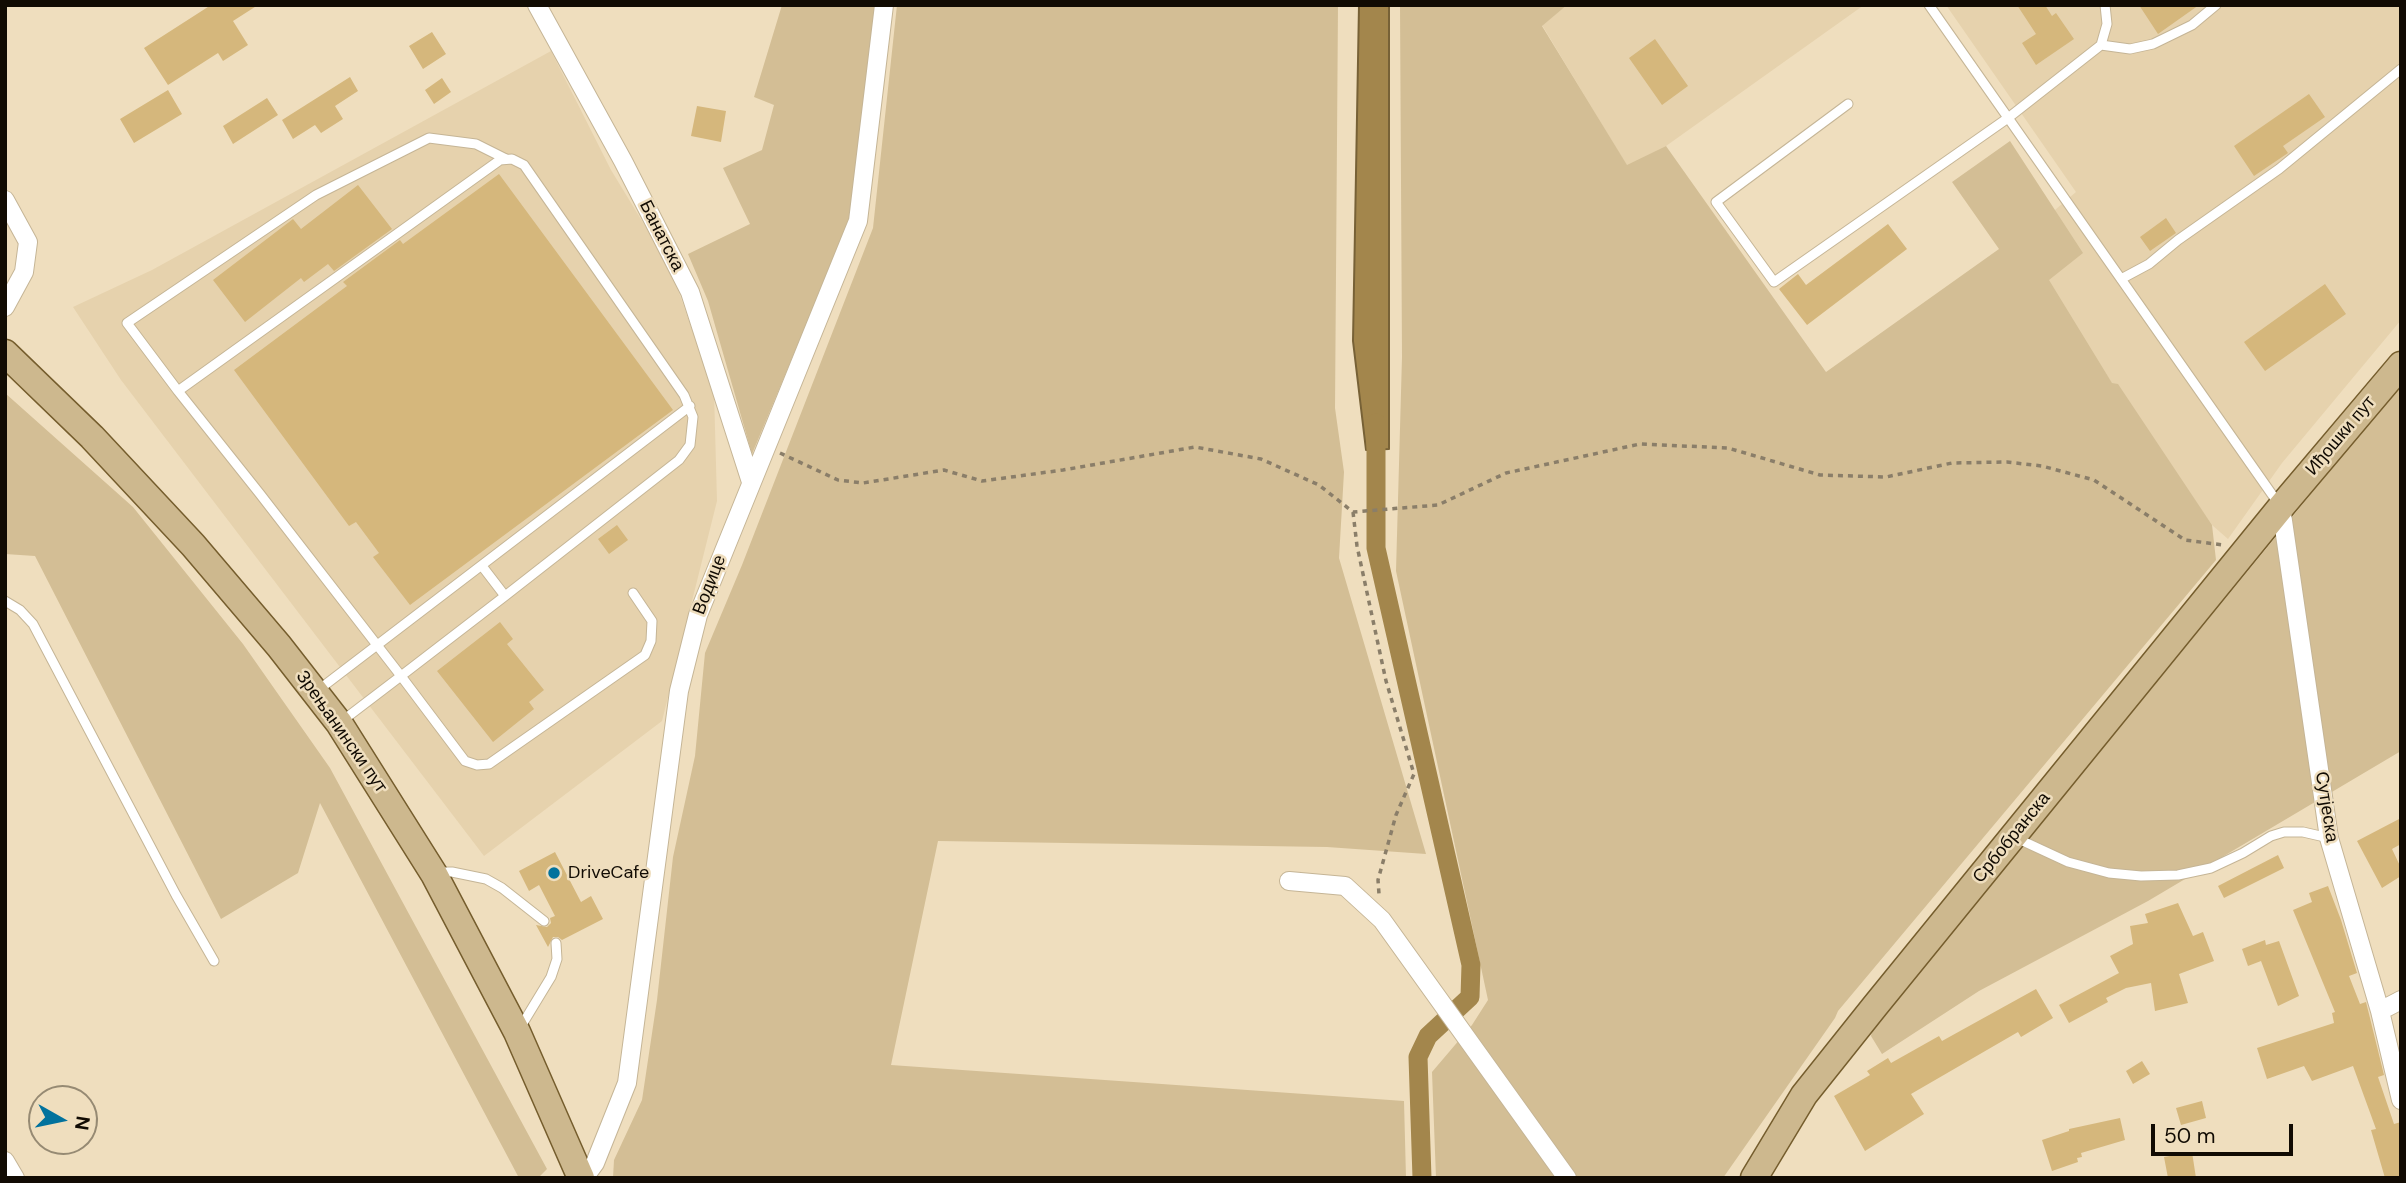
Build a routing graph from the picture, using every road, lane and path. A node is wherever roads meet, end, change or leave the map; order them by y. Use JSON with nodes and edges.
{"nodes":[{"id":1,"x":537,"y":5,"type":"edge"},
{"id":2,"x":884,"y":5,"type":"edge"},
{"id":3,"x":1929,"y":5,"type":"edge"},
{"id":4,"x":2105,"y":5,"type":"edge"},
{"id":5,"x":2216,"y":5,"type":"edge"},
{"id":6,"x":2101,"y":45,"type":"junction"},
{"id":7,"x":2401,"y":69,"type":"edge"},
{"id":8,"x":1848,"y":104,"type":"dead end"},
{"id":9,"x":2008,"y":118,"type":"junction"},
{"id":10,"x":506,"y":159,"type":"junction"},
{"id":11,"x":5,"y":200,"type":"edge"},
{"id":12,"x":2121,"y":279,"type":"junction"},
{"id":13,"x":5,"y":307,"type":"edge"},
{"id":14,"x":5,"y":354,"type":"edge"},
{"id":15,"x":2401,"y":365,"type":"edge"},
{"id":16,"x":178,"y":391,"type":"junction"},
{"id":17,"x":690,"y":405,"type":"junction"},
{"id":18,"x":765,"y":446,"type":"junction"},
{"id":19,"x":751,"y":482,"type":"junction"},
{"id":20,"x":2281,"y":507,"type":"junction"},
{"id":21,"x":1353,"y":512,"type":"junction"},
{"id":22,"x":2250,"y":548,"type":"junction"},
{"id":23,"x":482,"y":566,"type":"junction"},
{"id":24,"x":633,"y":593,"type":"dead end"},
{"id":25,"x":505,"y":596,"type":"junction"},
{"id":26,"x":5,"y":601,"type":"edge"},
{"id":27,"x":377,"y":645,"type":"junction"},
{"id":28,"x":401,"y":676,"type":"junction"},
{"id":29,"x":315,"y":692,"type":"junction"},
{"id":30,"x":339,"y":723,"type":"junction"},
{"id":31,"x":2013,"y":836,"type":"junction"},
{"id":32,"x":2329,"y":838,"type":"junction"},
{"id":33,"x":434,"y":874,"type":"junction"},
{"id":34,"x":1289,"y":881,"type":"dead end"},
{"id":35,"x":1382,"y":920,"type":"junction"},
{"id":36,"x":544,"y":921,"type":"dead end"},
{"id":37,"x":556,"y":943,"type":"dead end"},
{"id":38,"x":214,"y":961,"type":"dead end"},
{"id":39,"x":2401,"y":1000,"type":"edge"},
{"id":40,"x":2379,"y":1010,"type":"junction"},
{"id":41,"x":517,"y":1032,"type":"junction"},
{"id":42,"x":2401,"y":1100,"type":"edge"},
{"id":43,"x":5,"y":1161,"type":"edge"},
{"id":44,"x":15,"y":1178,"type":"edge"},
{"id":45,"x":582,"y":1178,"type":"edge"},
{"id":46,"x":1567,"y":1178,"type":"edge"},
{"id":47,"x":1754,"y":1178,"type":"edge"}],
"edges":[{"from":1,"to":19,"type":"street","name":"Банатска"},
{"from":2,"to":18,"type":"street","name":"Водице"},
{"from":3,"to":9,"type":"lane"},
{"from":4,"to":6,"type":"lane"},
{"from":5,"to":6,"type":"lane"},
{"from":6,"to":9,"type":"lane"},
{"from":7,"to":12,"type":"lane"},
{"from":8,"to":9,"type":"lane"},
{"from":9,"to":12,"type":"lane"},
{"from":10,"to":16,"type":"lane"},
{"from":10,"to":16,"type":"lane"},
{"from":10,"to":17,"type":"lane"},
{"from":11,"to":13,"type":"street"},
{"from":12,"to":20,"type":"lane"},
{"from":14,"to":29,"type":"main road","name":"Зрењанински пут"},
{"from":15,"to":20,"type":"main road","name":"Иђошки пут"},
{"from":16,"to":27,"type":"lane"},
{"from":17,"to":23,"type":"lane"},
{"from":17,"to":25,"type":"lane"},
{"from":18,"to":19,"type":"street","name":"Водице"},
{"from":18,"to":21,"type":"path"},
{"from":19,"to":45,"type":"street","name":"Водице"},
{"from":20,"to":22,"type":"main road","name":"Србобранска"},
{"from":20,"to":32,"type":"street","name":"Сутјеска"},
{"from":21,"to":22,"type":"path"},
{"from":21,"to":35,"type":"path"},
{"from":22,"to":31,"type":"main road","name":"Србобранска"},
{"from":23,"to":25,"type":"lane"},
{"from":23,"to":27,"type":"lane"},
{"from":24,"to":28,"type":"lane"},
{"from":25,"to":28,"type":"lane"},
{"from":26,"to":38,"type":"lane"},
{"from":27,"to":28,"type":"lane"},
{"from":27,"to":29,"type":"lane"},
{"from":28,"to":30,"type":"lane"},
{"from":29,"to":30,"type":"main road","name":"Зрењанински пут"},
{"from":30,"to":33,"type":"main road","name":"Зрењанински пут"},
{"from":31,"to":32,"type":"lane"},
{"from":31,"to":47,"type":"main road","name":"Србобранска"},
{"from":32,"to":40,"type":"street","name":"Сутјеска"},
{"from":33,"to":36,"type":"lane"},
{"from":33,"to":41,"type":"main road","name":"Зрењанински пут"},
{"from":34,"to":35,"type":"street"},
{"from":35,"to":46,"type":"street"},
{"from":37,"to":41,"type":"lane"},
{"from":39,"to":40,"type":"street"},
{"from":40,"to":42,"type":"street","name":"Сутјеска"},
{"from":41,"to":45,"type":"main road","name":"Зрењанински пут"},
{"from":43,"to":44,"type":"street"}]}
